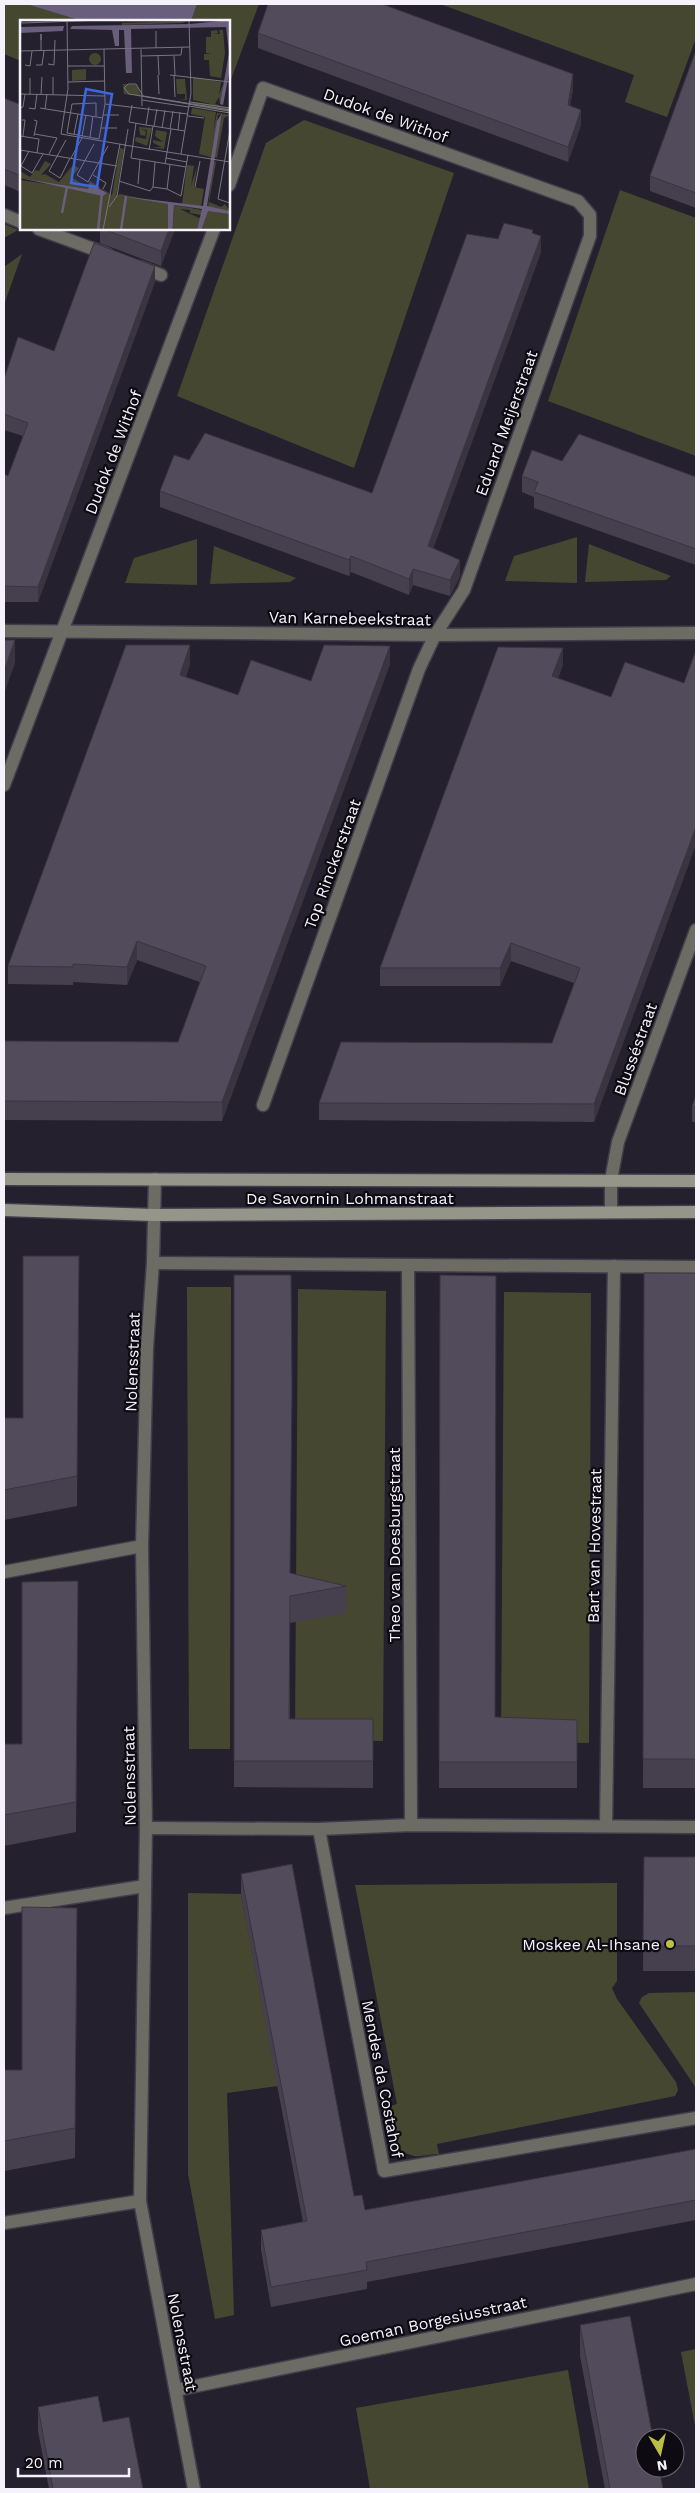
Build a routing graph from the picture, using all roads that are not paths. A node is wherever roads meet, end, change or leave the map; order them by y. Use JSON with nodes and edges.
{"nodes":[{"id":1,"x":230,"y":182,"type":"edge"},
{"id":2,"x":4,"y":215,"type":"edge"},
{"id":3,"x":590,"y":215,"type":"joint"},
{"id":4,"x":20,"y":222,"type":"edge"},
{"id":5,"x":42,"y":230,"type":"edge"},
{"id":6,"x":214,"y":230,"type":"edge"},
{"id":7,"x":161,"y":275,"type":"dead end"},
{"id":8,"x":64,"y":630,"type":"junction"},
{"id":9,"x":4,"y":631,"type":"edge"},
{"id":10,"x":696,"y":633,"type":"edge"},
{"id":11,"x":436,"y":635,"type":"junction"},
{"id":12,"x":4,"y":785,"type":"edge"},
{"id":13,"x":696,"y":930,"type":"edge"},
{"id":14,"x":263,"y":1105,"type":"dead end"},
{"id":15,"x":4,"y":1179,"type":"edge"},
{"id":16,"x":155,"y":1180,"type":"junction"},
{"id":17,"x":611,"y":1180,"type":"junction"},
{"id":18,"x":696,"y":1181,"type":"edge"},
{"id":19,"x":4,"y":1210,"type":"edge"},
{"id":20,"x":611,"y":1212,"type":"junction"},
{"id":21,"x":696,"y":1212,"type":"edge"},
{"id":22,"x":154,"y":1214,"type":"junction"},
{"id":23,"x":153,"y":1263,"type":"junction"},
{"id":24,"x":408,"y":1265,"type":"junction"},
{"id":25,"x":614,"y":1266,"type":"junction"},
{"id":26,"x":696,"y":1267,"type":"edge"},
{"id":27,"x":142,"y":1546,"type":"junction"},
{"id":28,"x":4,"y":1572,"type":"edge"},
{"id":29,"x":412,"y":1825,"type":"junction"},
{"id":30,"x":606,"y":1826,"type":"junction"},
{"id":31,"x":696,"y":1827,"type":"edge"},
{"id":32,"x":146,"y":1828,"type":"junction"},
{"id":33,"x":319,"y":1829,"type":"junction"},
{"id":34,"x":145,"y":1886,"type":"junction"},
{"id":35,"x":4,"y":1908,"type":"edge"},
{"id":36,"x":696,"y":2118,"type":"edge"},
{"id":37,"x":140,"y":2201,"type":"junction"},
{"id":38,"x":4,"y":2223,"type":"edge"},
{"id":39,"x":696,"y":2284,"type":"edge"},
{"id":40,"x":176,"y":2390,"type":"junction"},
{"id":41,"x":194,"y":2489,"type":"edge"}],
"edges":[{"from":1,"to":3,"type":"street","name":"Dudok de Withof"},
{"from":2,"to":4,"type":"street"},
{"from":3,"to":11,"type":"street","name":"Eduard Meijerstraat"},
{"from":5,"to":7,"type":"street"},
{"from":6,"to":8,"type":"street","name":"Dudok de Withof"},
{"from":8,"to":9,"type":"street","name":"Van Karnebeekstraat"},
{"from":8,"to":11,"type":"street","name":"Van Karnebeekstraat"},
{"from":8,"to":12,"type":"street","name":"Dudok de Withof"},
{"from":10,"to":11,"type":"street","name":"Van Karnebeekstraat"},
{"from":11,"to":14,"type":"street","name":"Top Rinckerstraat"},
{"from":13,"to":17,"type":"street","name":"Blusséstraat"},
{"from":15,"to":16,"type":"street","name":"De Savornin Lohmanstraat"},
{"from":16,"to":17,"type":"street","name":"De Savornin Lohmanstraat"},
{"from":16,"to":22,"type":"street","name":"Nolensstraat"},
{"from":17,"to":18,"type":"street","name":"De Savornin Lohmanstraat"},
{"from":17,"to":20,"type":"street","name":"Blusséstraat"},
{"from":19,"to":22,"type":"street","name":"De Savornin Lohmanstraat"},
{"from":20,"to":21,"type":"street","name":"De Savornin Lohmanstraat"},
{"from":20,"to":22,"type":"street","name":"De Savornin Lohmanstraat"},
{"from":22,"to":23,"type":"street","name":"Nolensstraat"},
{"from":23,"to":24,"type":"street"},
{"from":23,"to":27,"type":"street","name":"Nolensstraat"},
{"from":24,"to":25,"type":"street"},
{"from":24,"to":29,"type":"street","name":"Theo van Doesburgstraat"},
{"from":25,"to":26,"type":"street"},
{"from":25,"to":30,"type":"street","name":"Bart van Hovestraat"},
{"from":27,"to":28,"type":"street"},
{"from":27,"to":32,"type":"street","name":"Nolensstraat"},
{"from":29,"to":30,"type":"street"},
{"from":29,"to":33,"type":"street"},
{"from":30,"to":31,"type":"street"},
{"from":32,"to":33,"type":"street"},
{"from":32,"to":34,"type":"street","name":"Nolensstraat"},
{"from":33,"to":36,"type":"street","name":"Mendes da Costahof"},
{"from":34,"to":35,"type":"street"},
{"from":34,"to":37,"type":"street","name":"Nolensstraat"},
{"from":37,"to":38,"type":"street"},
{"from":37,"to":40,"type":"street","name":"Nolensstraat"},
{"from":39,"to":40,"type":"street","name":"Goeman Borgesiusstraat"},
{"from":40,"to":41,"type":"street","name":"Nolensstraat"}]}
